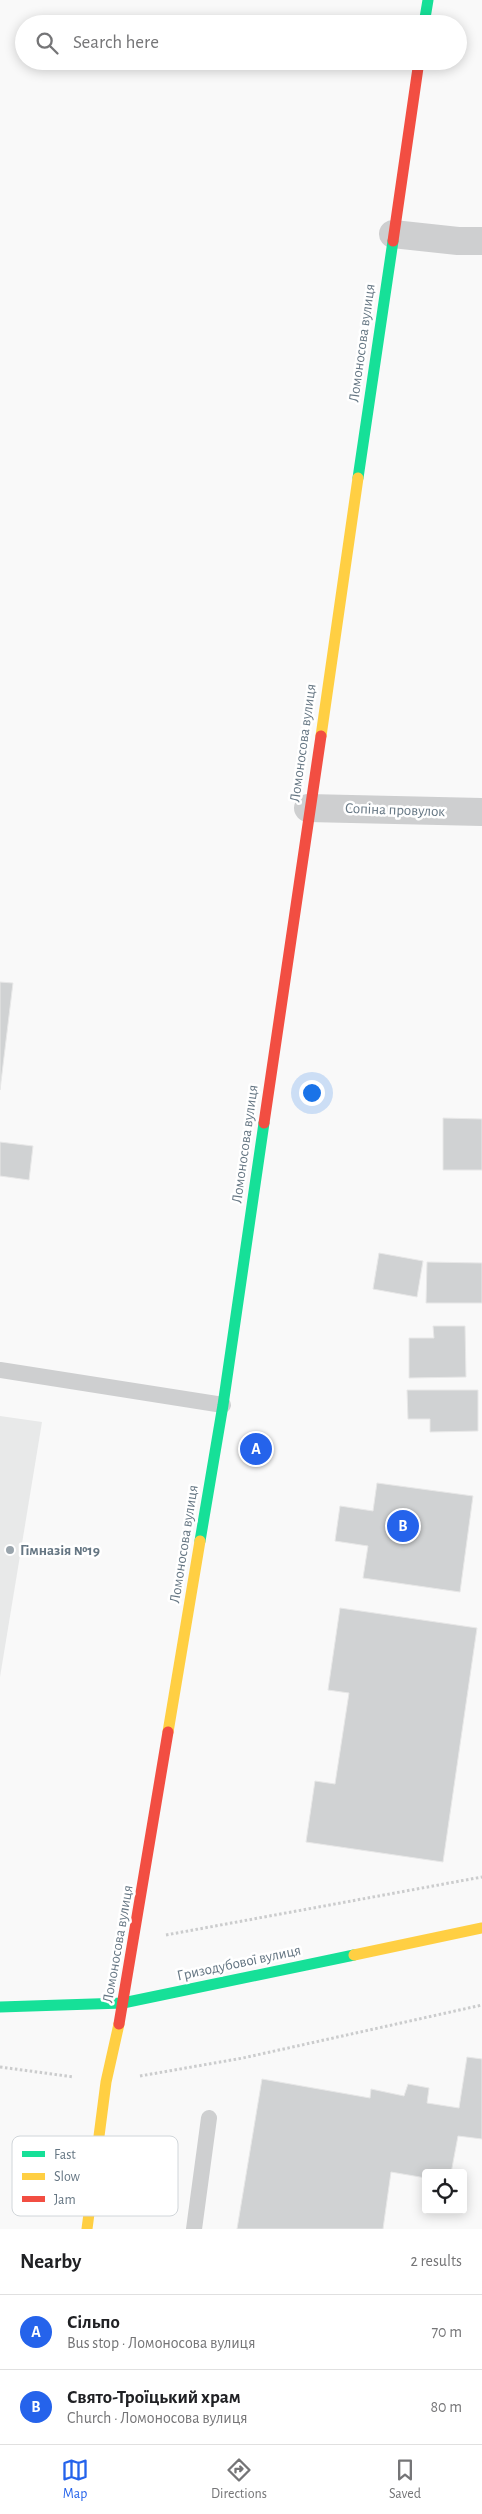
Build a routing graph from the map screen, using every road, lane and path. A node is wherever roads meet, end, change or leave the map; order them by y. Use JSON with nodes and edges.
{"nodes":[{"id":1,"x":428,"y":0,"type":"edge"},
{"id":2,"x":426,"y":15,"type":"edge"},
{"id":3,"x":418,"y":70,"type":"edge"},
{"id":4,"x":393,"y":234,"type":"junction"},
{"id":5,"x":482,"y":240,"type":"edge"},
{"id":6,"x":308,"y":808,"type":"junction"},
{"id":7,"x":482,"y":812,"type":"edge"},
{"id":8,"x":0,"y":1370,"type":"edge"},
{"id":9,"x":223,"y":1405,"type":"junction"},
{"id":10,"x":482,"y":1877,"type":"edge"},
{"id":11,"x":482,"y":1928,"type":"edge"},
{"id":12,"x":134,"y":1941,"type":"junction"},
{"id":13,"x":123,"y":2003,"type":"junction"},
{"id":14,"x":482,"y":2005,"type":"edge"},
{"id":15,"x":0,"y":2007,"type":"edge"},
{"id":16,"x":0,"y":2067,"type":"edge"},
{"id":17,"x":106,"y":2082,"type":"junction"},
{"id":18,"x":209,"y":2118,"type":"dead end"},
{"id":19,"x":99,"y":2136,"type":"edge"},
{"id":20,"x":89,"y":2216,"type":"edge"},
{"id":21,"x":87,"y":2229,"type":"edge"},
{"id":22,"x":194,"y":2229,"type":"edge"}],
"edges":[{"from":1,"to":2,"type":"main road"},
{"from":3,"to":4,"type":"main road","name":"Ломоносова вулиця"},
{"from":4,"to":5,"type":"street"},
{"from":4,"to":6,"type":"main road","name":"Ломоносова вулиця"},
{"from":6,"to":7,"type":"street","name":"Сопіна провулок"},
{"from":6,"to":9,"type":"main road","name":"Ломоносова вулиця"},
{"from":8,"to":9,"type":"lane"},
{"from":9,"to":12,"type":"main road","name":"Ломоносова вулиця"},
{"from":10,"to":12,"type":"path"},
{"from":11,"to":13,"type":"main road","name":"Гризодубової вулиця"},
{"from":12,"to":13,"type":"main road","name":"Ломоносова вулиця"},
{"from":13,"to":15,"type":"main road","name":"Гризодубової вулиця"},
{"from":13,"to":17,"type":"main road","name":"Ломоносова вулиця"},
{"from":14,"to":17,"type":"path"},
{"from":16,"to":17,"type":"path"},
{"from":17,"to":19,"type":"main road","name":"Ломоносова вулиця"},
{"from":18,"to":22,"type":"lane"},
{"from":20,"to":21,"type":"main road","name":"Ломоносова вулиця"}]}
